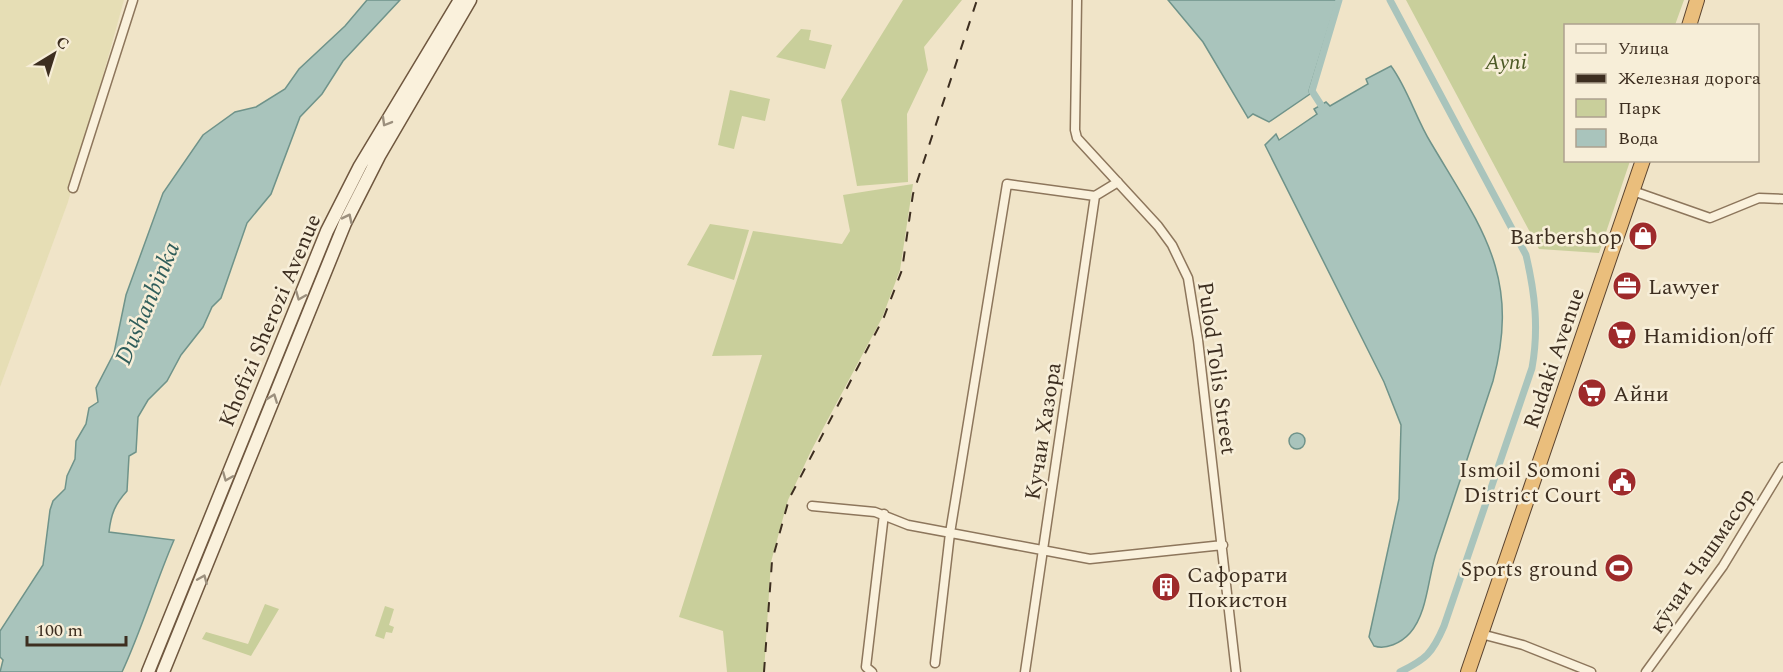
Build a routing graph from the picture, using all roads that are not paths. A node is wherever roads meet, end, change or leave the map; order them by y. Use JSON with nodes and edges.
{"nodes":[{"id":1,"x":133,"y":0,"type":"edge"},
{"id":2,"x":460,"y":0,"type":"edge"},
{"id":3,"x":470,"y":0,"type":"edge"},
{"id":4,"x":1077,"y":0,"type":"edge"},
{"id":5,"x":1697,"y":0,"type":"edge"},
{"id":6,"x":1690,"y":24,"type":"edge"},
{"id":7,"x":1642,"y":162,"type":"edge"},
{"id":8,"x":1118,"y":182,"type":"junction"},
{"id":9,"x":73,"y":188,"type":"dead end"},
{"id":10,"x":1633,"y":191,"type":"junction"},
{"id":11,"x":1095,"y":196,"type":"junction"},
{"id":12,"x":1783,"y":199,"type":"edge"},
{"id":13,"x":1783,"y":467,"type":"edge"},
{"id":14,"x":812,"y":506,"type":"dead end"},
{"id":15,"x":884,"y":514,"type":"junction"},
{"id":16,"x":950,"y":533,"type":"junction"},
{"id":17,"x":1223,"y":545,"type":"junction"},
{"id":18,"x":1041,"y":550,"type":"junction"},
{"id":19,"x":1481,"y":634,"type":"junction"},
{"id":20,"x":935,"y":663,"type":"dead end"},
{"id":21,"x":147,"y":672,"type":"edge"},
{"id":22,"x":164,"y":672,"type":"edge"},
{"id":23,"x":872,"y":672,"type":"edge"},
{"id":24,"x":1025,"y":672,"type":"edge"},
{"id":25,"x":1236,"y":672,"type":"edge"},
{"id":26,"x":1468,"y":672,"type":"edge"},
{"id":27,"x":1591,"y":672,"type":"edge"},
{"id":28,"x":1646,"y":672,"type":"edge"}],
"edges":[{"from":1,"to":9,"type":"street"},
{"from":2,"to":21,"type":"main road","name":"Khofizi Sherozi Avenue","one_way":true},
{"from":22,"to":3,"type":"main road","name":"Khofizi Sherozi Avenue","one_way":true},
{"from":4,"to":8,"type":"street","name":"Pulod Tolis Street"},
{"from":5,"to":6,"type":"highway"},
{"from":7,"to":10,"type":"highway","name":"Rudaki Avenue"},
{"from":8,"to":11,"type":"street"},
{"from":8,"to":17,"type":"street","name":"Pulod Tolis Street"},
{"from":10,"to":12,"type":"street"},
{"from":10,"to":19,"type":"highway","name":"Rudaki Avenue"},
{"from":11,"to":16,"type":"street"},
{"from":11,"to":18,"type":"street","name":"Кучаи Хазора"},
{"from":13,"to":28,"type":"street","name":"кӯчаи Чашмасор"},
{"from":14,"to":15,"type":"street"},
{"from":15,"to":16,"type":"street"},
{"from":15,"to":23,"type":"street"},
{"from":16,"to":18,"type":"street"},
{"from":16,"to":20,"type":"street"},
{"from":17,"to":18,"type":"street"},
{"from":17,"to":25,"type":"street","name":"Pulod Tolis Street"},
{"from":18,"to":24,"type":"street","name":"Кучаи Хазора"},
{"from":19,"to":26,"type":"highway","name":"Rudaki Avenue"},
{"from":19,"to":27,"type":"street"}]}
